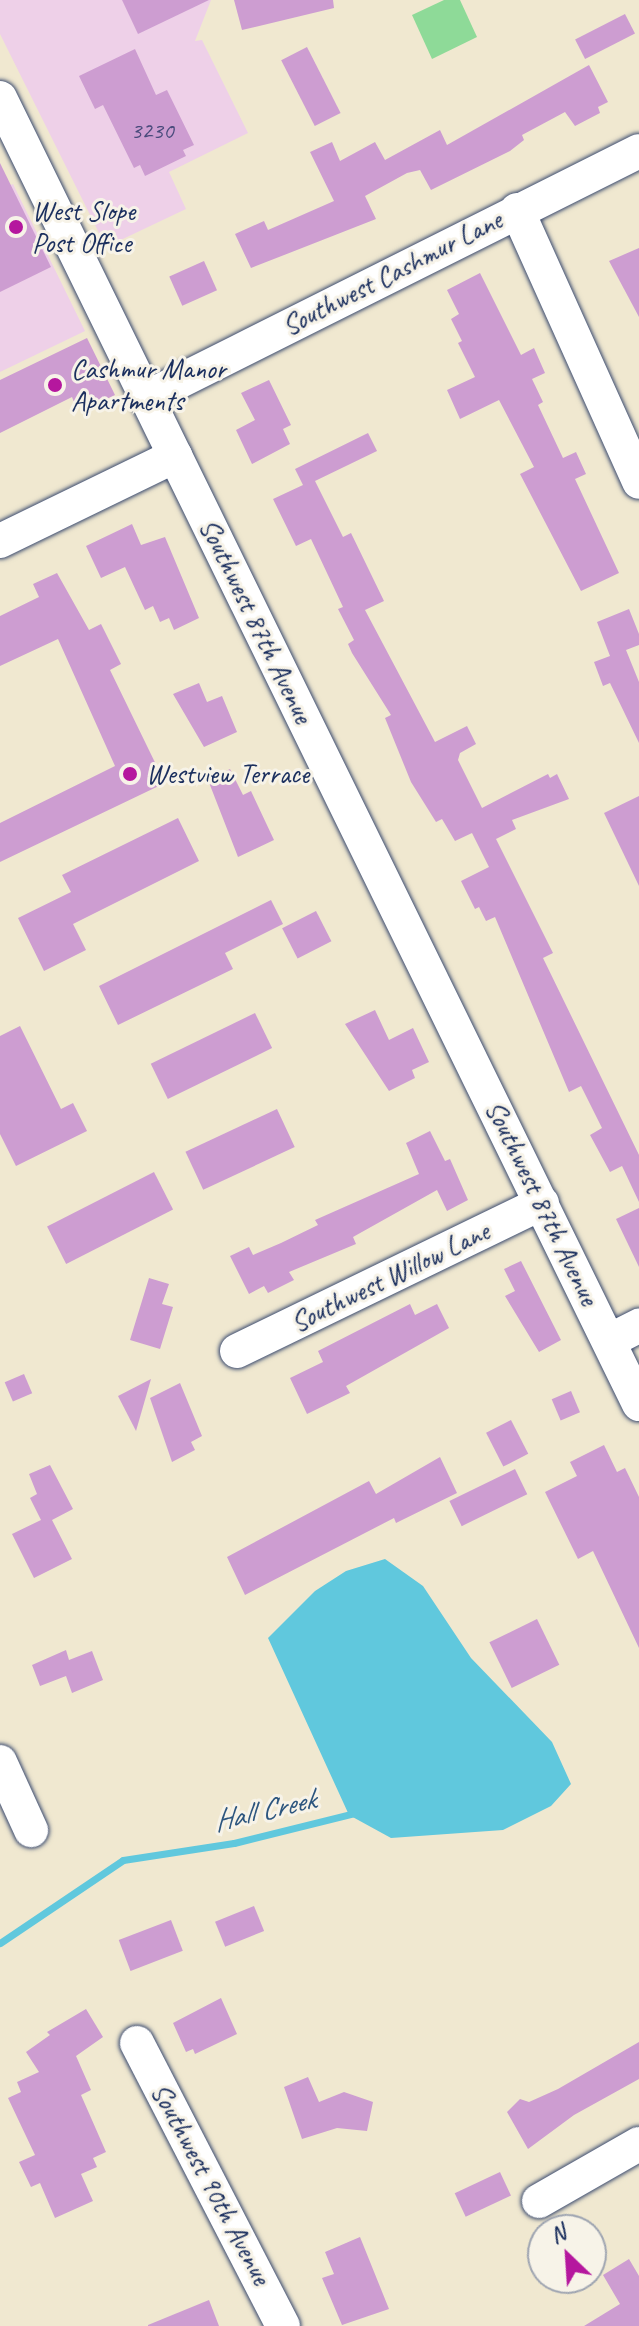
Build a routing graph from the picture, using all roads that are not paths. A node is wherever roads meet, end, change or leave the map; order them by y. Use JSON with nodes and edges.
{"nodes":[{"id":1,"x":0,"y":98,"type":"edge"},
{"id":2,"x":639,"y":151,"type":"edge"},
{"id":3,"x":517,"y":210,"type":"junction"},
{"id":4,"x":146,"y":398,"type":"junction"},
{"id":5,"x":175,"y":456,"type":"junction"},
{"id":6,"x":639,"y":482,"type":"edge"},
{"id":7,"x":0,"y":541,"type":"edge"},
{"id":8,"x":542,"y":1203,"type":"junction"},
{"id":9,"x":639,"y":1326,"type":"edge"},
{"id":10,"x":609,"y":1341,"type":"junction"},
{"id":11,"x":237,"y":1351,"type":"dead end"},
{"id":12,"x":639,"y":1404,"type":"edge"},
{"id":13,"x":0,"y":1762,"type":"edge"},
{"id":14,"x":31,"y":1830,"type":"dead end"},
{"id":15,"x":137,"y":2043,"type":"dead end"},
{"id":16,"x":639,"y":2144,"type":"edge"},
{"id":17,"x":539,"y":2201,"type":"dead end"},
{"id":18,"x":283,"y":2326,"type":"edge"}],
"edges":[{"from":1,"to":4,"type":"street","name":"Southwest 87th Avenue"},
{"from":2,"to":3,"type":"street","name":"Southwest Cashmur Lane"},
{"from":3,"to":4,"type":"street","name":"Southwest Cashmur Lane"},
{"from":3,"to":6,"type":"street"},
{"from":4,"to":5,"type":"street","name":"Southwest 87th Avenue"},
{"from":5,"to":7,"type":"street"},
{"from":5,"to":8,"type":"street","name":"Southwest 87th Avenue"},
{"from":8,"to":10,"type":"street","name":"Southwest 87th Avenue"},
{"from":8,"to":11,"type":"street","name":"Southwest Willow Lane"},
{"from":9,"to":10,"type":"street"},
{"from":10,"to":12,"type":"street","name":"Southwest 87th Avenue"},
{"from":13,"to":14,"type":"street"},
{"from":15,"to":18,"type":"street","name":"Southwest 90th Avenue"},
{"from":16,"to":17,"type":"street"}]}
